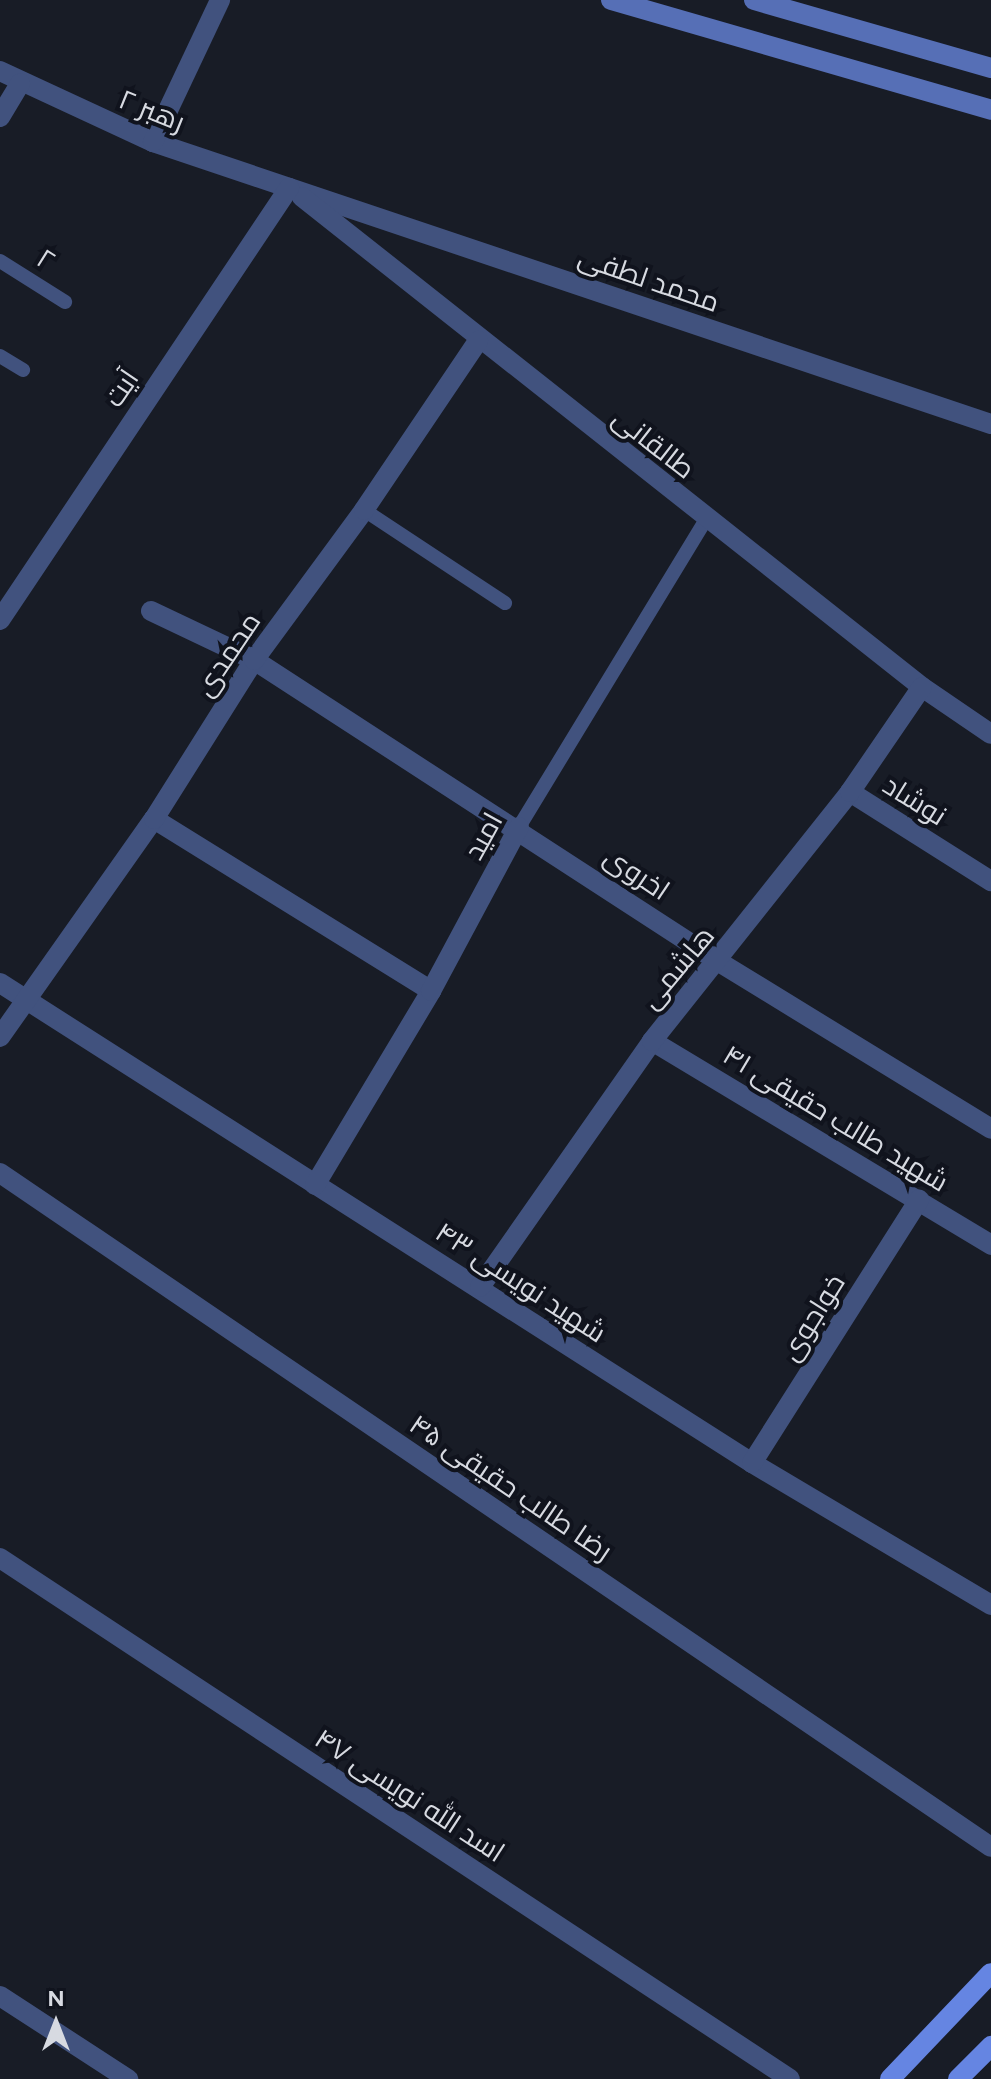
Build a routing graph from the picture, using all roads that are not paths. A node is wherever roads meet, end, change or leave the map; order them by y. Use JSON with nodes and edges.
{"nodes":[{"id":1,"x":220,"y":0,"type":"edge"},
{"id":2,"x":611,"y":0,"type":"edge"},
{"id":3,"x":754,"y":0,"type":"edge"},
{"id":4,"x":991,"y":68,"type":"edge"},
{"id":5,"x":0,"y":71,"type":"edge"},
{"id":6,"x":20,"y":84,"type":"junction"},
{"id":7,"x":991,"y":110,"type":"edge"},
{"id":8,"x":0,"y":117,"type":"edge"},
{"id":9,"x":153,"y":142,"type":"junction"},
{"id":10,"x":289,"y":188,"type":"junction"},
{"id":11,"x":0,"y":261,"type":"edge"},
{"id":12,"x":65,"y":302,"type":"dead end"},
{"id":13,"x":478,"y":341,"type":"junction"},
{"id":14,"x":0,"y":356,"type":"edge"},
{"id":15,"x":23,"y":370,"type":"dead end"},
{"id":16,"x":991,"y":424,"type":"edge"},
{"id":17,"x":364,"y":510,"type":"junction"},
{"id":18,"x":706,"y":519,"type":"junction"},
{"id":19,"x":505,"y":603,"type":"dead end"},
{"id":20,"x":151,"y":611,"type":"dead end"},
{"id":21,"x":0,"y":620,"type":"edge"},
{"id":22,"x":254,"y":660,"type":"junction"},
{"id":23,"x":922,"y":687,"type":"junction"},
{"id":24,"x":991,"y":734,"type":"edge"},
{"id":25,"x":850,"y":792,"type":"junction"},
{"id":26,"x":154,"y":819,"type":"junction"},
{"id":27,"x":519,"y":827,"type":"junction"},
{"id":28,"x":991,"y":881,"type":"edge"},
{"id":29,"x":719,"y":962,"type":"junction"},
{"id":30,"x":0,"y":983,"type":"edge"},
{"id":31,"x":431,"y":991,"type":"junction"},
{"id":32,"x":25,"y":1001,"type":"junction"},
{"id":33,"x":0,"y":1037,"type":"edge"},
{"id":34,"x":652,"y":1041,"type":"junction"},
{"id":35,"x":991,"y":1129,"type":"edge"},
{"id":36,"x":0,"y":1173,"type":"edge"},
{"id":37,"x":315,"y":1185,"type":"junction"},
{"id":38,"x":919,"y":1200,"type":"junction"},
{"id":39,"x":991,"y":1245,"type":"edge"},
{"id":40,"x":480,"y":1287,"type":"junction"},
{"id":41,"x":752,"y":1463,"type":"junction"},
{"id":42,"x":0,"y":1558,"type":"edge"},
{"id":43,"x":991,"y":1605,"type":"edge"},
{"id":44,"x":991,"y":1847,"type":"edge"},
{"id":45,"x":991,"y":1973,"type":"edge"},
{"id":46,"x":0,"y":1996,"type":"edge"},
{"id":47,"x":991,"y":2046,"type":"edge"},
{"id":48,"x":128,"y":2079,"type":"edge"},
{"id":49,"x":790,"y":2079,"type":"edge"},
{"id":50,"x":890,"y":2079,"type":"edge"},
{"id":51,"x":958,"y":2079,"type":"edge"}],
"edges":[{"from":1,"to":9,"type":"street"},
{"from":2,"to":7,"type":"main road"},
{"from":3,"to":4,"type":"main road"},
{"from":5,"to":6,"type":"street","name":"رهبر ۲"},
{"from":6,"to":8,"type":"street"},
{"from":6,"to":9,"type":"street","name":"رهبر ۲"},
{"from":9,"to":10,"type":"street","name":"رهبر ۲"},
{"from":10,"to":13,"type":"street","name":"طالقانی"},
{"from":10,"to":16,"type":"street","name":"محمد لطفی"},
{"from":10,"to":21,"type":"street","name":"آیت"},
{"from":11,"to":12,"type":"lane","name":"۲"},
{"from":13,"to":17,"type":"street","name":"محمدی"},
{"from":13,"to":18,"type":"street","name":"طالقانی"},
{"from":14,"to":15,"type":"lane"},
{"from":17,"to":19,"type":"lane"},
{"from":17,"to":22,"type":"street","name":"محمدی"},
{"from":18,"to":23,"type":"street","name":"طالقانی"},
{"from":18,"to":27,"type":"lane","name":"امید"},
{"from":20,"to":22,"type":"street","name":"اخروی"},
{"from":22,"to":26,"type":"street","name":"محمدی"},
{"from":22,"to":27,"type":"street","name":"اخروی"},
{"from":23,"to":24,"type":"street","name":"طالقانی"},
{"from":23,"to":25,"type":"street","name":"هاشمی"},
{"from":25,"to":28,"type":"street","name":"نوشاد"},
{"from":25,"to":29,"type":"street","name":"هاشمی"},
{"from":26,"to":31,"type":"street"},
{"from":26,"to":32,"type":"street","name":"محمدی"},
{"from":27,"to":29,"type":"street","name":"اخروی"},
{"from":27,"to":31,"type":"street","name":"امید"},
{"from":29,"to":34,"type":"street","name":"هاشمی"},
{"from":29,"to":35,"type":"street","name":"اخروی"},
{"from":30,"to":32,"type":"street","name":"۴۳ شهید نویسی"},
{"from":31,"to":37,"type":"street","name":"امید"},
{"from":32,"to":33,"type":"street","name":"محمدی"},
{"from":32,"to":37,"type":"street","name":"۴۳ شهید نویسی"},
{"from":34,"to":38,"type":"street","name":"۴۱ شهید طالب حقیقی"},
{"from":34,"to":40,"type":"street","name":"هاشمی"},
{"from":36,"to":44,"type":"street","name":"۴۵ رضا طالب حقیقی"},
{"from":37,"to":40,"type":"street","name":"۴۳ شهید نویسی"},
{"from":38,"to":39,"type":"street","name":"۴۱ شهید طالب حقیقی"},
{"from":38,"to":41,"type":"street","name":"خواجوی"},
{"from":40,"to":41,"type":"street","name":"۴۳ شهید نویسی"},
{"from":41,"to":43,"type":"street","name":"۴۳ شهید نویسی"},
{"from":42,"to":49,"type":"street","name":"۴۷ اسد الله نویسی"},
{"from":45,"to":50,"type":"main road"},
{"from":46,"to":48,"type":"street"},
{"from":47,"to":51,"type":"main road"}]}
